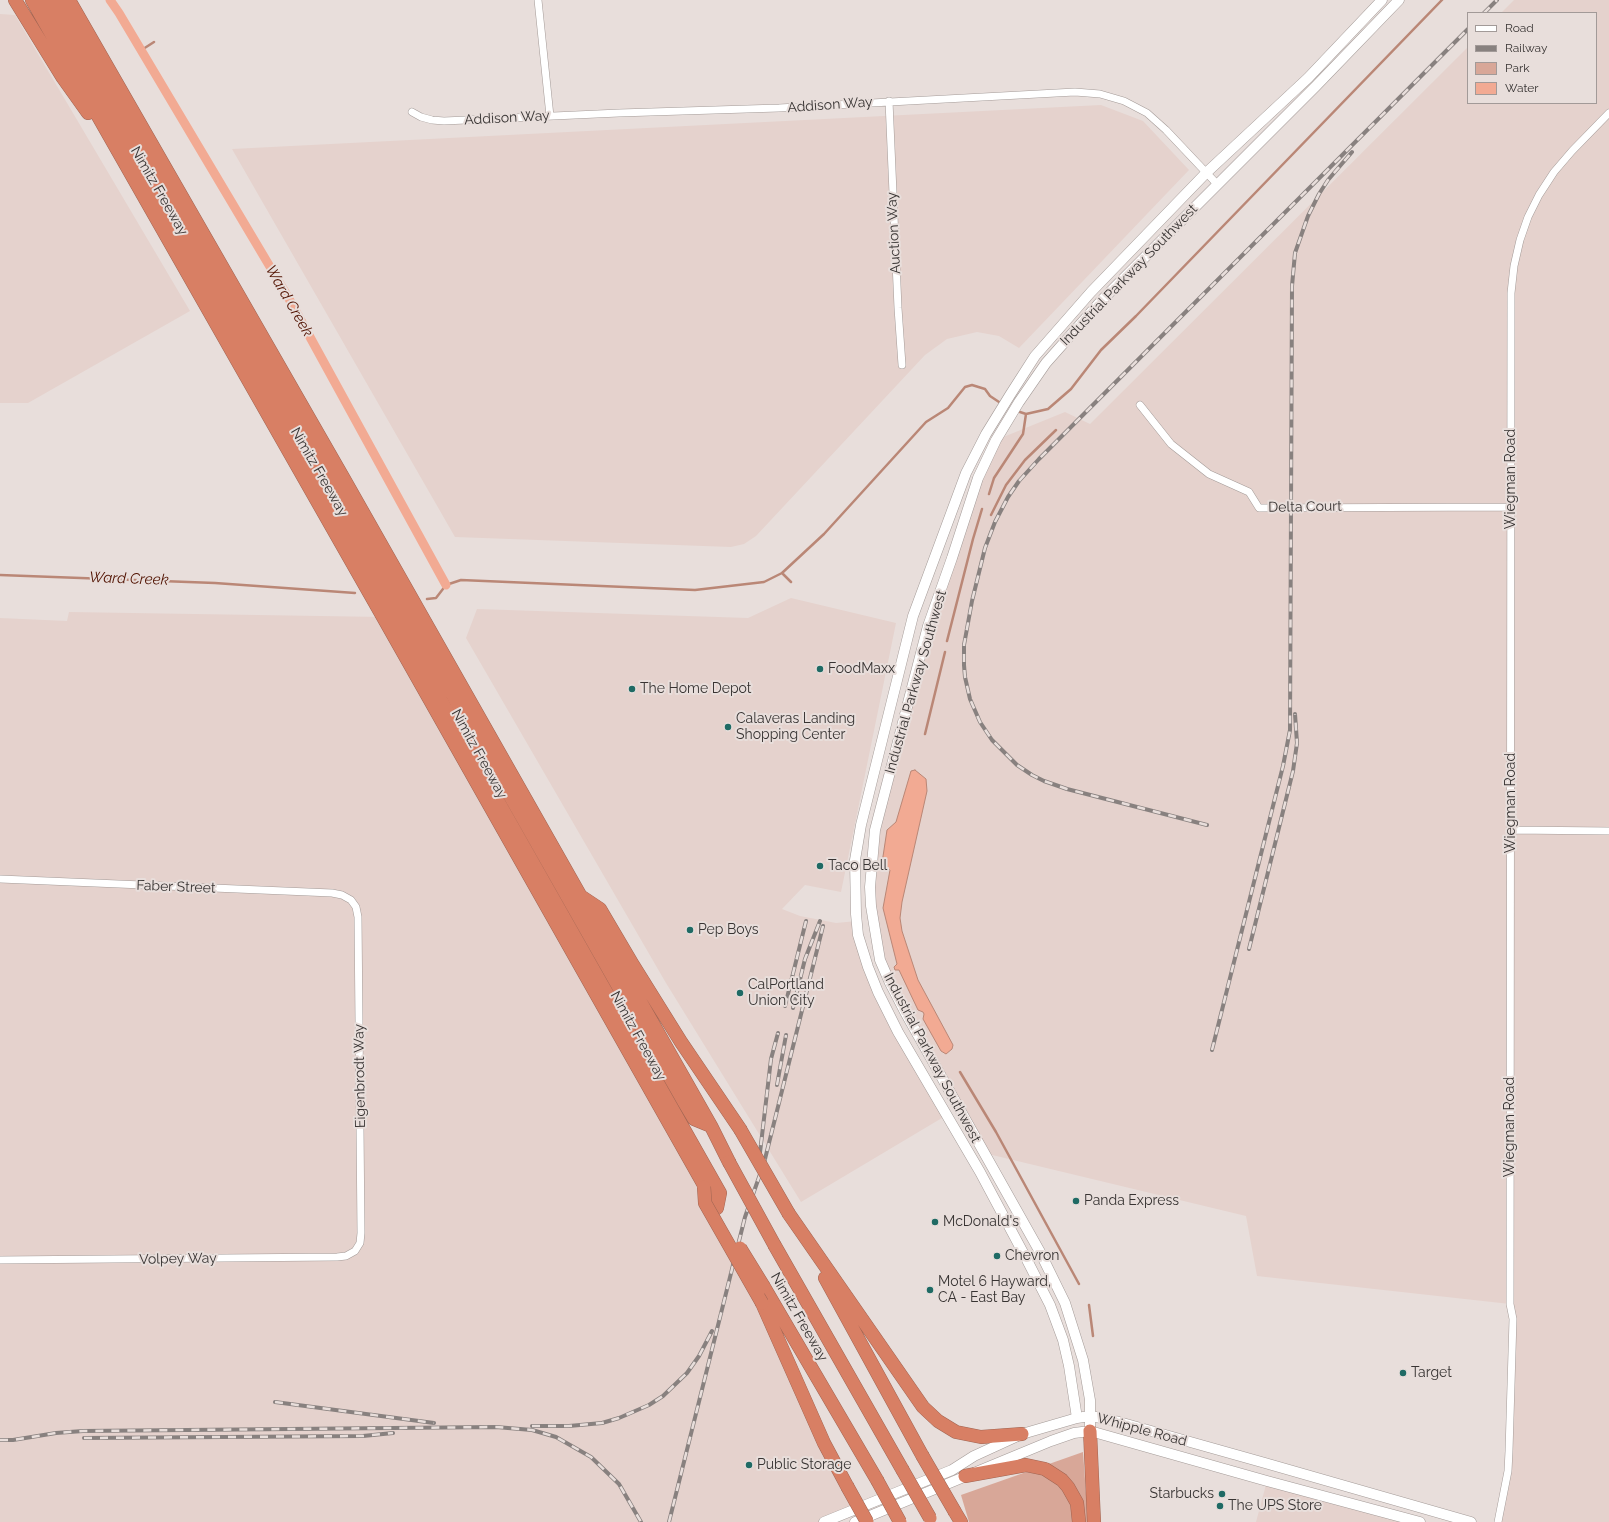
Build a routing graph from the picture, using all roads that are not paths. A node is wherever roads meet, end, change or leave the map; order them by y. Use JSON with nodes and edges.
{"nodes":[{"id":1,"x":15,"y":0,"type":"edge"},
{"id":2,"x":32,"y":0,"type":"edge"},
{"id":3,"x":44,"y":0,"type":"edge"},
{"id":4,"x":58,"y":0,"type":"edge"},
{"id":5,"x":69,"y":0,"type":"edge"},
{"id":6,"x":538,"y":0,"type":"edge"},
{"id":7,"x":1382,"y":0,"type":"edge"},
{"id":8,"x":1399,"y":0,"type":"edge"},
{"id":9,"x":889,"y":101,"type":"junction"},
{"id":10,"x":412,"y":112,"type":"dead end"},
{"id":11,"x":1609,"y":113,"type":"edge"},
{"id":12,"x":550,"y":116,"type":"junction"},
{"id":13,"x":124,"y":162,"type":"junction"},
{"id":14,"x":1206,"y":173,"type":"junction"},
{"id":15,"x":1217,"y":184,"type":"junction"},
{"id":16,"x":902,"y":365,"type":"dead end"},
{"id":17,"x":1140,"y":404,"type":"dead end"},
{"id":18,"x":1512,"y":507,"type":"junction"},
{"id":19,"x":913,"y":616,"type":"junction"},
{"id":20,"x":928,"y":626,"type":"junction"},
{"id":21,"x":1511,"y":830,"type":"junction"},
{"id":22,"x":1609,"y":831,"type":"edge"},
{"id":23,"x":0,"y":879,"type":"edge"},
{"id":24,"x":581,"y":896,"type":"junction"},
{"id":25,"x":351,"y":900,"type":"joint"},
{"id":26,"x":936,"y":1067,"type":"junction"},
{"id":27,"x":920,"y":1070,"type":"junction"},
{"id":28,"x":711,"y":1126,"type":"junction"},
{"id":29,"x":704,"y":1187,"type":"junction"},
{"id":30,"x":717,"y":1208,"type":"junction"},
{"id":31,"x":789,"y":1214,"type":"junction"},
{"id":32,"x":355,"y":1252,"type":"joint"},
{"id":33,"x":0,"y":1260,"type":"edge"},
{"id":34,"x":1090,"y":1416,"type":"junction"},
{"id":35,"x":1077,"y":1418,"type":"junction"},
{"id":36,"x":1090,"y":1431,"type":"junction"},
{"id":37,"x":1022,"y":1434,"type":"junction"},
{"id":38,"x":965,"y":1476,"type":"junction"},
{"id":39,"x":958,"y":1517,"type":"edge"},
{"id":40,"x":931,"y":1520,"type":"edge"},
{"id":41,"x":824,"y":1522,"type":"edge"},
{"id":42,"x":855,"y":1522,"type":"edge"},
{"id":43,"x":867,"y":1522,"type":"edge"},
{"id":44,"x":900,"y":1522,"type":"edge"},
{"id":45,"x":1079,"y":1522,"type":"edge"},
{"id":46,"x":1094,"y":1522,"type":"edge"},
{"id":47,"x":1420,"y":1522,"type":"edge"},
{"id":48,"x":1471,"y":1522,"type":"edge"},
{"id":49,"x":1498,"y":1522,"type":"edge"}],
"edges":[{"from":1,"to":13,"type":"highway"},
{"from":2,"to":13,"type":"highway","name":"Nimitz Freeway"},
{"from":3,"to":30,"type":"highway"},
{"from":4,"to":28,"type":"highway"},
{"from":5,"to":24,"type":"highway","name":"Nimitz Freeway"},
{"from":6,"to":12,"type":"street"},
{"from":7,"to":14,"type":"main road","name":"Industrial Parkway Southwest"},
{"from":8,"to":15,"type":"main road","name":"Industrial Parkway Southwest"},
{"from":9,"to":12,"type":"street","name":"Addison Way"},
{"from":9,"to":14,"type":"street","name":"Addison Way"},
{"from":9,"to":16,"type":"street","name":"Auction Way"},
{"from":10,"to":12,"type":"street","name":"Addison Way"},
{"from":11,"to":18,"type":"street","name":"Wiegman Road"},
{"from":13,"to":29,"type":"highway","name":"Nimitz Freeway"},
{"from":14,"to":15,"type":"street","name":"Addison Way"},
{"from":14,"to":19,"type":"main road","name":"Industrial Parkway Southwest"},
{"from":15,"to":20,"type":"main road","name":"Industrial Parkway Southwest"},
{"from":17,"to":18,"type":"street","name":"Delta Court"},
{"from":18,"to":21,"type":"street","name":"Wiegman Road"},
{"from":19,"to":20,"type":"main road"},
{"from":19,"to":27,"type":"main road","name":"Industrial Parkway Southwest"},
{"from":20,"to":26,"type":"main road","name":"Industrial Parkway Southwest"},
{"from":21,"to":22,"type":"street"},
{"from":21,"to":49,"type":"street","name":"Wiegman Road"},
{"from":23,"to":25,"type":"street","name":"Faber Street"},
{"from":24,"to":28,"type":"highway","name":"Nimitz Freeway"},
{"from":24,"to":31,"type":"highway","bridge":true},
{"from":25,"to":32,"type":"street","name":"Eigenbrodt Way"},
{"from":26,"to":27,"type":"main road"},
{"from":26,"to":34,"type":"main road","name":"Industrial Parkway Southwest"},
{"from":27,"to":35,"type":"main road","name":"Industrial Parkway Southwest"},
{"from":28,"to":40,"type":"highway","name":"Nimitz Freeway","bridge":true},
{"from":29,"to":30,"type":"highway","name":"Nimitz Freeway"},
{"from":29,"to":43,"type":"highway","bridge":true},
{"from":30,"to":44,"type":"highway","name":"Nimitz Freeway","bridge":true},
{"from":31,"to":37,"type":"highway"},
{"from":31,"to":39,"type":"highway","bridge":true},
{"from":32,"to":33,"type":"street","name":"Volpey Way"},
{"from":34,"to":35,"type":"main road","name":"Whipple Road"},
{"from":34,"to":36,"type":"main road","name":"Industrial Parkway Southwest"},
{"from":34,"to":48,"type":"main road","name":"Whipple Road"},
{"from":35,"to":36,"type":"main road"},
{"from":35,"to":37,"type":"main road","name":"Whipple Road"},
{"from":36,"to":38,"type":"main road","name":"Whipple Road"},
{"from":36,"to":46,"type":"highway"},
{"from":36,"to":47,"type":"main road","name":"Whipple Road"},
{"from":37,"to":41,"type":"main road","name":"Whipple Road"},
{"from":38,"to":42,"type":"main road","name":"Whipple Road"},
{"from":38,"to":45,"type":"highway"}]}
